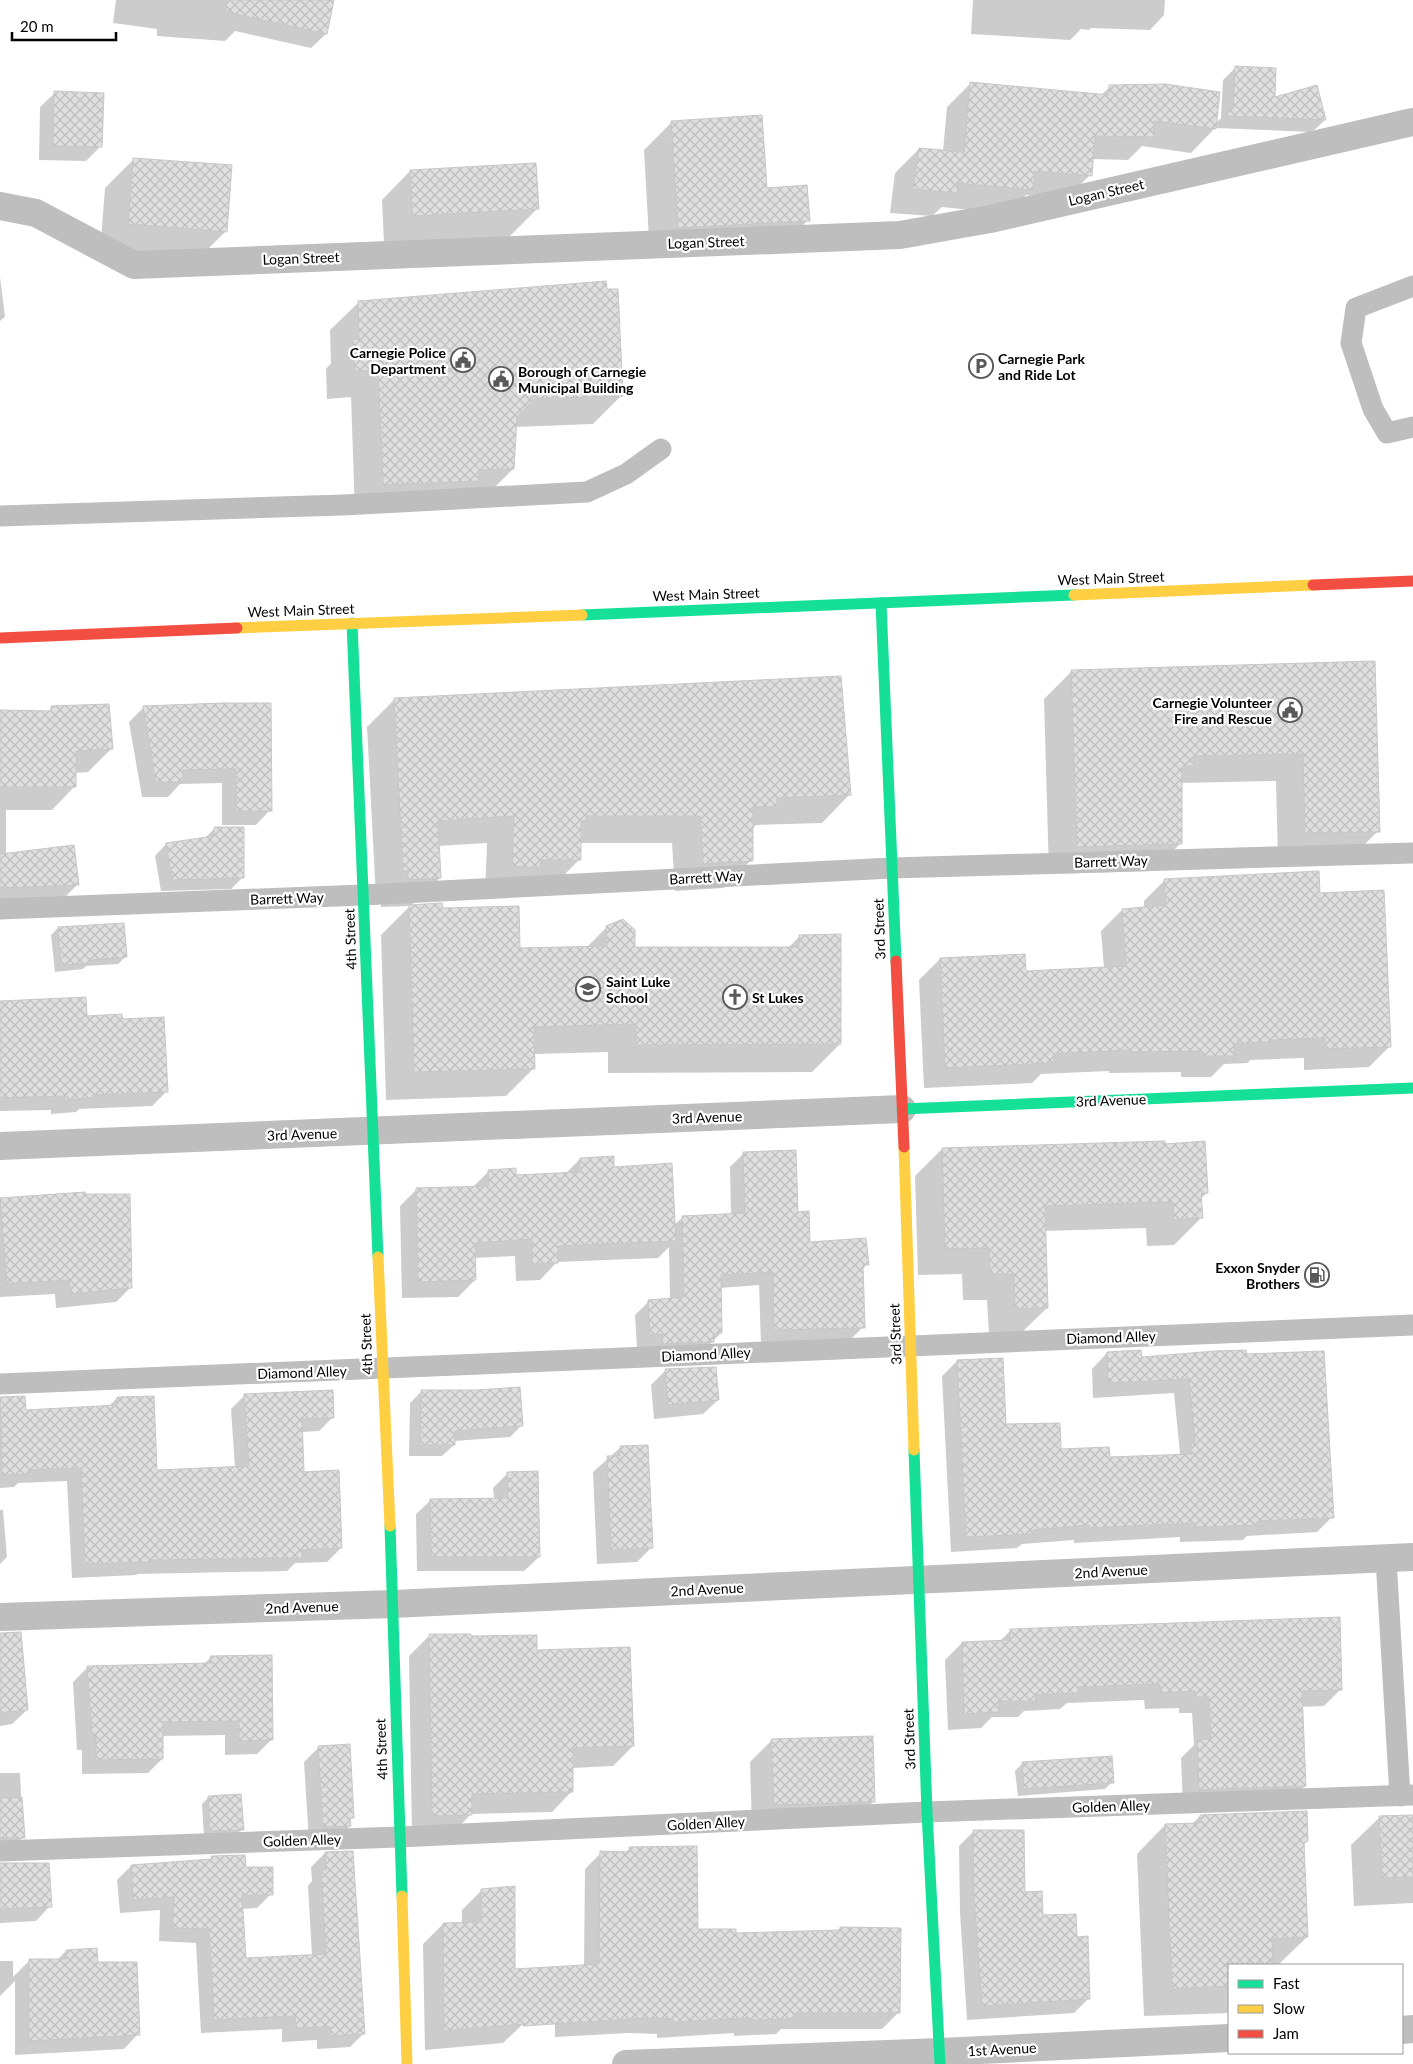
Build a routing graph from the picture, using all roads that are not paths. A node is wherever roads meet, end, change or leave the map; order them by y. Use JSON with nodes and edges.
{"nodes":[{"id":1,"x":1413,"y":122,"type":"edge"},
{"id":2,"x":0,"y":206,"type":"edge"},
{"id":3,"x":1413,"y":286,"type":"edge"},
{"id":4,"x":1413,"y":427,"type":"edge"},
{"id":5,"x":660,"y":449,"type":"dead end"},
{"id":6,"x":0,"y":516,"type":"edge"},
{"id":7,"x":1413,"y":581,"type":"edge"},
{"id":8,"x":1413,"y":593,"type":"edge"},
{"id":9,"x":881,"y":603,"type":"junction"},
{"id":10,"x":352,"y":623,"type":"junction"},
{"id":11,"x":0,"y":638,"type":"edge"},
{"id":12,"x":1413,"y":852,"type":"edge"},
{"id":13,"x":892,"y":868,"type":"junction"},
{"id":14,"x":363,"y":895,"type":"junction"},
{"id":15,"x":0,"y":909,"type":"edge"},
{"id":16,"x":1413,"y":1088,"type":"edge"},
{"id":17,"x":902,"y":1109,"type":"junction"},
{"id":18,"x":373,"y":1131,"type":"junction"},
{"id":19,"x":0,"y":1146,"type":"edge"},
{"id":20,"x":1413,"y":1325,"type":"edge"},
{"id":21,"x":911,"y":1345,"type":"junction"},
{"id":22,"x":382,"y":1369,"type":"junction"},
{"id":23,"x":0,"y":1384,"type":"edge"},
{"id":24,"x":1413,"y":1557,"type":"edge"},
{"id":25,"x":1386,"y":1559,"type":"junction"},
{"id":26,"x":918,"y":1580,"type":"junction"},
{"id":27,"x":393,"y":1604,"type":"junction"},
{"id":28,"x":0,"y":1618,"type":"edge"},
{"id":29,"x":1406,"y":1796,"type":"edge"},
{"id":30,"x":927,"y":1812,"type":"junction"},
{"id":31,"x":399,"y":1837,"type":"junction"},
{"id":32,"x":0,"y":1851,"type":"edge"},
{"id":33,"x":1228,"y":2038,"type":"edge"},
{"id":34,"x":940,"y":2058,"type":"edge"},
{"id":35,"x":407,"y":2064,"type":"edge"},
{"id":36,"x":626,"y":2064,"type":"edge"}],
"edges":[{"from":1,"to":2,"type":"street","name":"Logan Street"},
{"from":3,"to":4,"type":"lane"},
{"from":5,"to":6,"type":"lane"},
{"from":7,"to":8,"type":"street"},
{"from":7,"to":9,"type":"street","name":"West Main Street"},
{"from":9,"to":10,"type":"street","name":"West Main Street"},
{"from":9,"to":13,"type":"street","name":"3rd Street"},
{"from":10,"to":11,"type":"street","name":"West Main Street"},
{"from":10,"to":14,"type":"street","name":"4th Street"},
{"from":12,"to":13,"type":"lane","name":"Barrett Way"},
{"from":13,"to":14,"type":"lane","name":"Barrett Way"},
{"from":13,"to":17,"type":"street","name":"3rd Street"},
{"from":14,"to":15,"type":"lane","name":"Barrett Way"},
{"from":14,"to":18,"type":"street","name":"4th Street"},
{"from":16,"to":17,"type":"street","name":"3rd Avenue"},
{"from":17,"to":18,"type":"street","name":"3rd Avenue"},
{"from":17,"to":21,"type":"street","name":"3rd Street"},
{"from":18,"to":19,"type":"street","name":"3rd Avenue"},
{"from":18,"to":22,"type":"street","name":"4th Street"},
{"from":20,"to":21,"type":"lane","name":"Diamond Alley"},
{"from":21,"to":22,"type":"lane","name":"Diamond Alley"},
{"from":21,"to":26,"type":"street","name":"3rd Street"},
{"from":22,"to":23,"type":"lane","name":"Diamond Alley"},
{"from":22,"to":27,"type":"street","name":"4th Street"},
{"from":24,"to":25,"type":"street","name":"2nd Avenue"},
{"from":25,"to":26,"type":"street","name":"2nd Avenue"},
{"from":25,"to":29,"type":"lane"},
{"from":26,"to":27,"type":"street","name":"2nd Avenue"},
{"from":26,"to":30,"type":"street","name":"3rd Street"},
{"from":27,"to":28,"type":"street","name":"2nd Avenue"},
{"from":27,"to":31,"type":"street","name":"4th Street"},
{"from":29,"to":30,"type":"lane","name":"Golden Alley"},
{"from":30,"to":31,"type":"lane","name":"Golden Alley"},
{"from":30,"to":34,"type":"street","name":"3rd Street"},
{"from":31,"to":32,"type":"lane","name":"Golden Alley"},
{"from":31,"to":35,"type":"street","name":"4th Street"},
{"from":33,"to":34,"type":"street","name":"1st Avenue"},
{"from":34,"to":36,"type":"street","name":"1st Avenue"}]}
